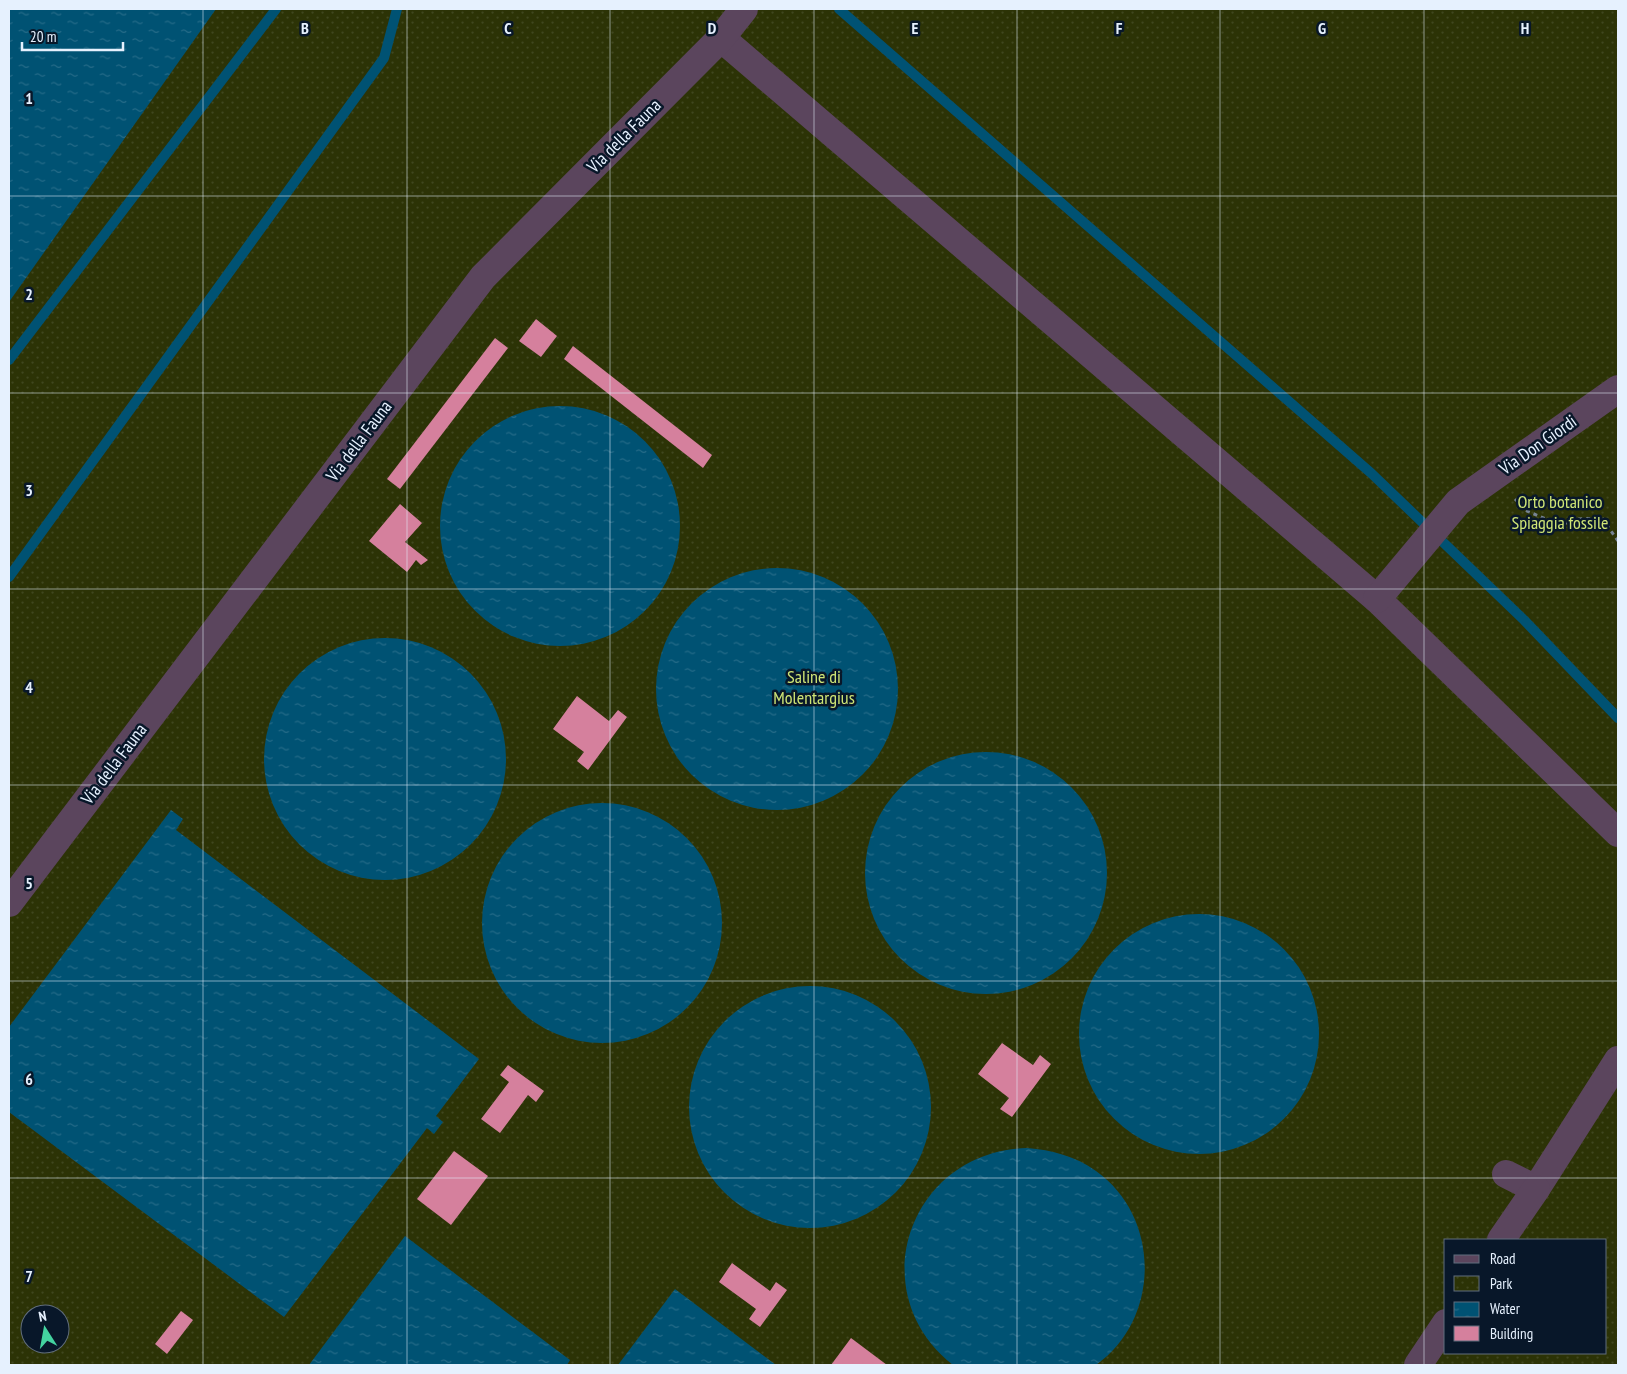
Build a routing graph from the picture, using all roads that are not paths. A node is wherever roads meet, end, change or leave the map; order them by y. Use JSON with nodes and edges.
{"nodes":[{"id":1,"x":744,"y":9,"type":"edge"},
{"id":2,"x":721,"y":38,"type":"junction"},
{"id":3,"x":1618,"y":389,"type":"edge"},
{"id":4,"x":1377,"y":599,"type":"junction"},
{"id":5,"x":1618,"y":833,"type":"edge"},
{"id":6,"x":9,"y":903,"type":"edge"},
{"id":7,"x":1618,"y":1060,"type":"edge"},
{"id":8,"x":1506,"y":1174,"type":"dead end"},
{"id":9,"x":1536,"y":1188,"type":"junction"},
{"id":10,"x":1502,"y":1239,"type":"edge"},
{"id":11,"x":1444,"y":1326,"type":"edge"},
{"id":12,"x":1418,"y":1365,"type":"edge"}],
"edges":[{"from":1,"to":2,"type":"street","name":"Via della Fauna"},
{"from":2,"to":4,"type":"street"},
{"from":2,"to":6,"type":"street","name":"Via della Fauna"},
{"from":3,"to":4,"type":"street","name":"Via Don Giordi"},
{"from":4,"to":5,"type":"street"},
{"from":7,"to":9,"type":"street"},
{"from":8,"to":9,"type":"street"},
{"from":9,"to":10,"type":"street"},
{"from":11,"to":12,"type":"street"}]}
